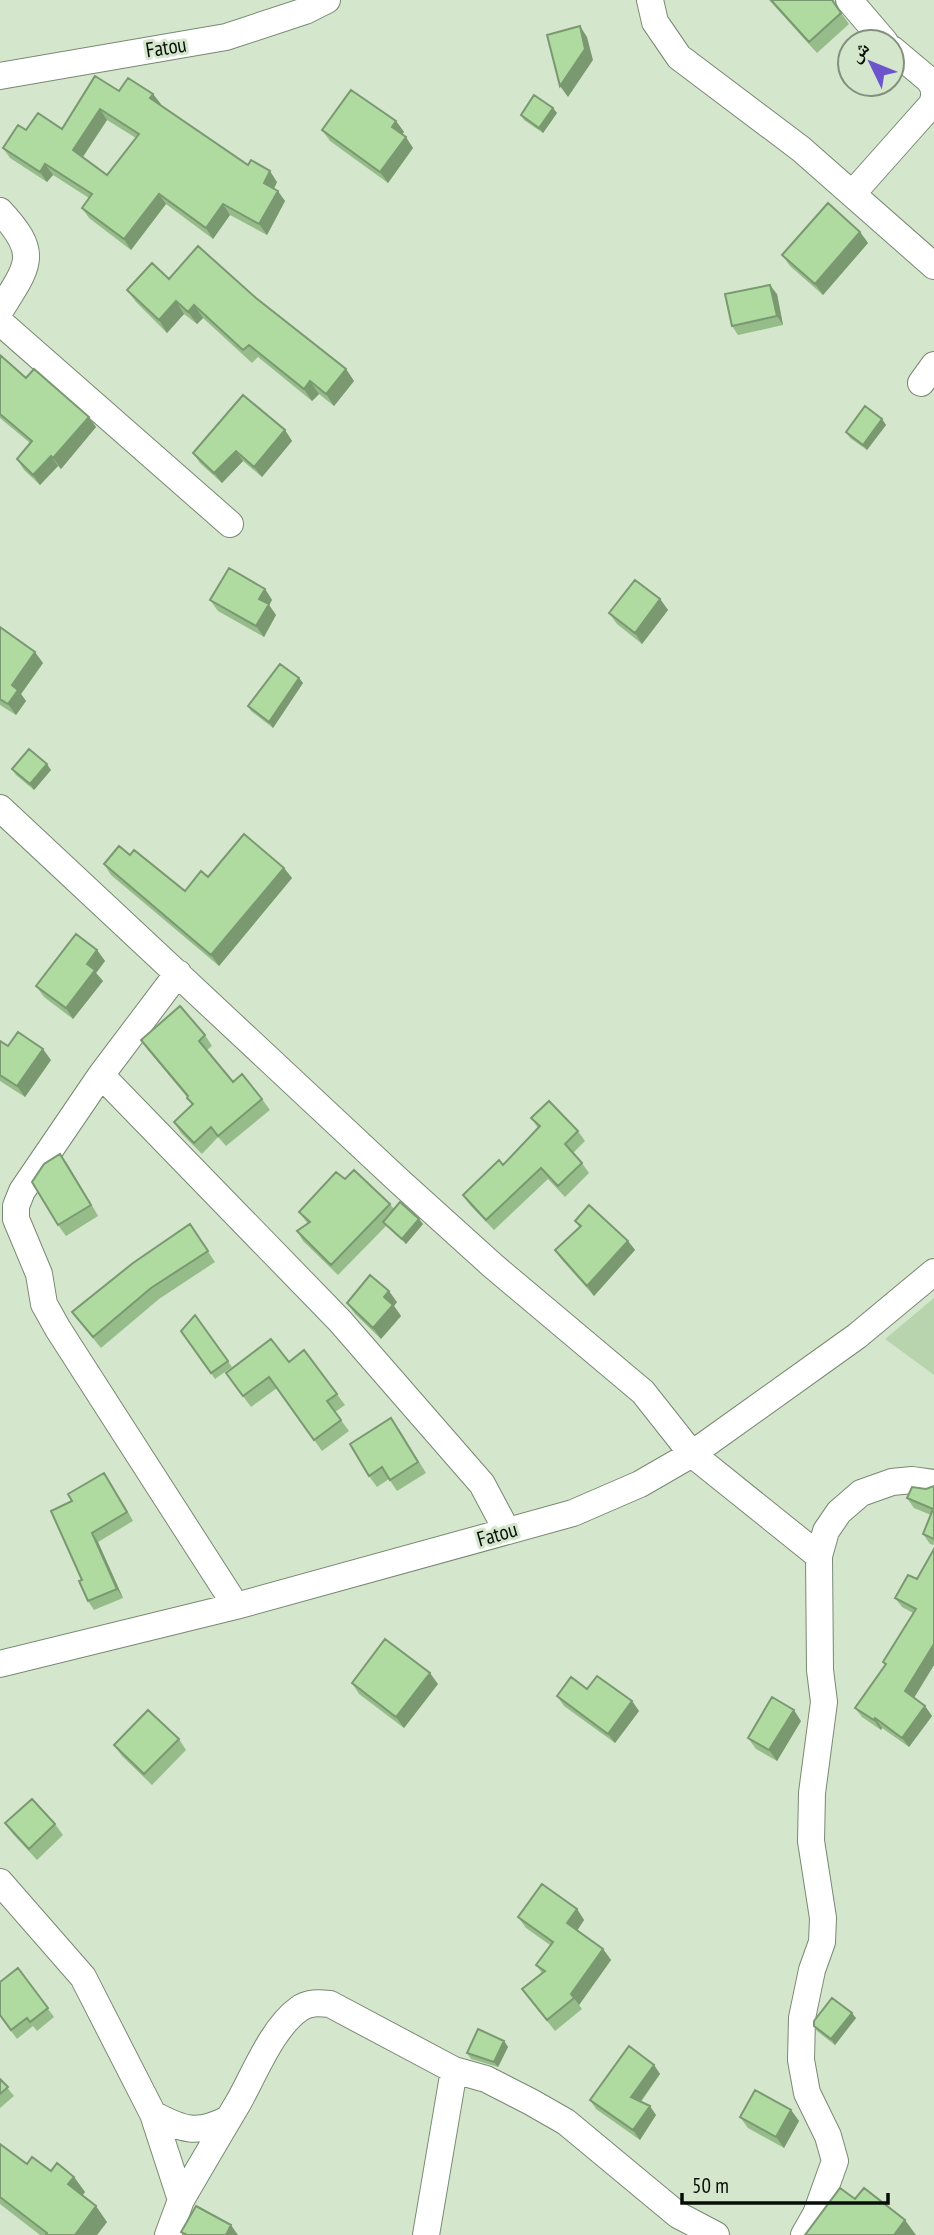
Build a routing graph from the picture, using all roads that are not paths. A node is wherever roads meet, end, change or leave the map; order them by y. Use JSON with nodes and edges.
{"nodes":[{"id":1,"x":327,"y":0,"type":"edge"},
{"id":2,"x":650,"y":0,"type":"edge"},
{"id":3,"x":849,"y":0,"type":"edge"},
{"id":4,"x":873,"y":28,"type":"edge"},
{"id":5,"x":906,"y":61,"type":"edge"},
{"id":6,"x":0,"y":76,"type":"edge"},
{"id":7,"x":853,"y":194,"type":"junction"},
{"id":8,"x":0,"y":211,"type":"edge"},
{"id":9,"x":934,"y":266,"type":"edge"},
{"id":10,"x":0,"y":311,"type":"edge"},
{"id":11,"x":0,"y":323,"type":"edge"},
{"id":12,"x":230,"y":524,"type":"dead end"},
{"id":13,"x":0,"y":808,"type":"edge"},
{"id":14,"x":178,"y":973,"type":"junction"},
{"id":15,"x":101,"y":1075,"type":"junction"},
{"id":16,"x":934,"y":1272,"type":"edge"},
{"id":17,"x":692,"y":1454,"type":"junction"},
{"id":18,"x":934,"y":1483,"type":"edge"},
{"id":19,"x":507,"y":1531,"type":"junction"},
{"id":20,"x":819,"y":1556,"type":"junction"},
{"id":21,"x":236,"y":1606,"type":"junction"},
{"id":22,"x":0,"y":1664,"type":"edge"},
{"id":23,"x":0,"y":1882,"type":"edge"},
{"id":24,"x":454,"y":2070,"type":"junction"},
{"id":25,"x":153,"y":2115,"type":"junction"},
{"id":26,"x":228,"y":2119,"type":"junction"},
{"id":27,"x":181,"y":2200,"type":"junction"},
{"id":28,"x":168,"y":2235,"type":"edge"},
{"id":29,"x":426,"y":2235,"type":"edge"},
{"id":30,"x":716,"y":2235,"type":"edge"},
{"id":31,"x":804,"y":2235,"type":"edge"}],
"edges":[{"from":1,"to":6,"type":"street","name":"Fatou"},
{"from":2,"to":7,"type":"street"},
{"from":3,"to":4,"type":"street"},
{"from":5,"to":7,"type":"street"},
{"from":7,"to":9,"type":"street"},
{"from":8,"to":10,"type":"street"},
{"from":11,"to":12,"type":"street"},
{"from":13,"to":14,"type":"street"},
{"from":14,"to":15,"type":"street"},
{"from":14,"to":17,"type":"street"},
{"from":15,"to":19,"type":"street"},
{"from":15,"to":21,"type":"street"},
{"from":16,"to":17,"type":"street","name":"Fatou"},
{"from":17,"to":19,"type":"street","name":"Fatou"},
{"from":17,"to":20,"type":"street"},
{"from":18,"to":20,"type":"street"},
{"from":19,"to":21,"type":"street","name":"Fatou"},
{"from":20,"to":31,"type":"street"},
{"from":21,"to":22,"type":"street","name":"Fatou"},
{"from":23,"to":25,"type":"street"},
{"from":24,"to":26,"type":"street"},
{"from":24,"to":29,"type":"street"},
{"from":24,"to":30,"type":"street"},
{"from":25,"to":26,"type":"street"},
{"from":25,"to":27,"type":"street"},
{"from":26,"to":27,"type":"street"},
{"from":27,"to":28,"type":"street"}]}
